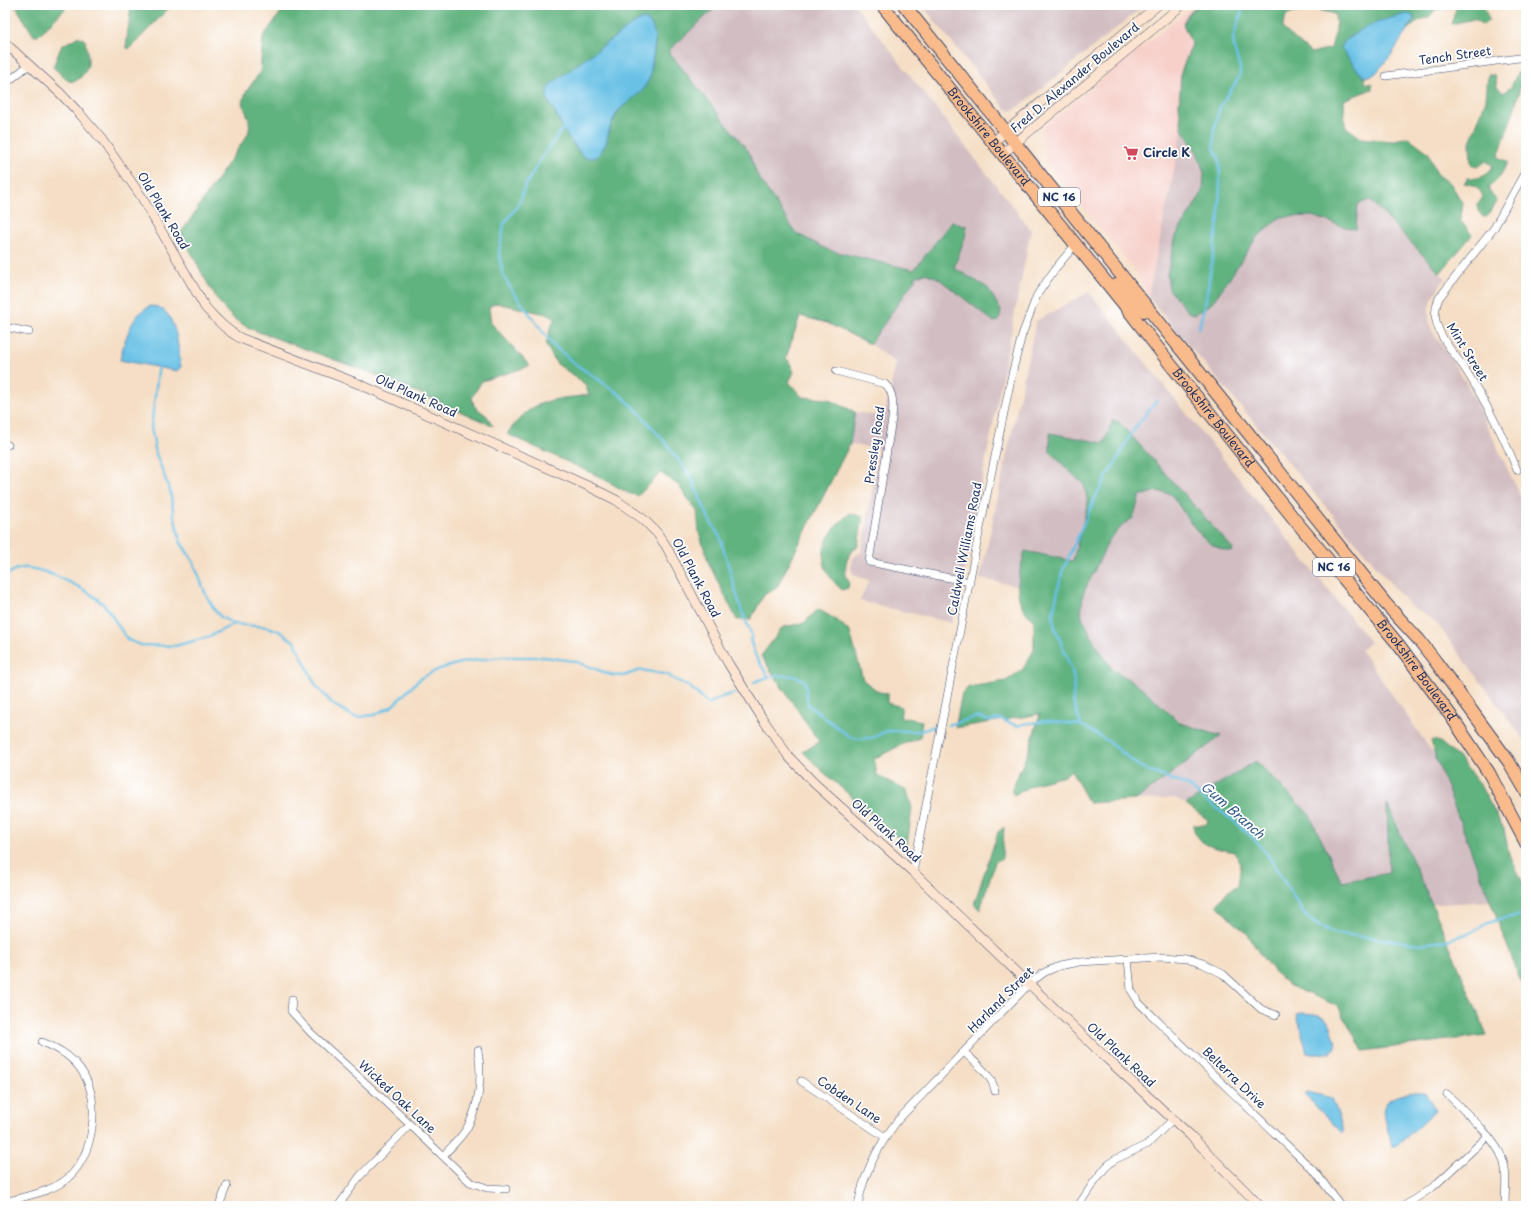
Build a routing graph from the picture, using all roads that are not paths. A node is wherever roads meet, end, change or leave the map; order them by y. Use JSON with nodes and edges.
{"nodes":[{"id":1,"x":882,"y":5,"type":"edge"},
{"id":2,"x":895,"y":5,"type":"edge"},
{"id":3,"x":904,"y":5,"type":"edge"},
{"id":4,"x":1158,"y":5,"type":"edge"},
{"id":5,"x":1182,"y":5,"type":"edge"},
{"id":6,"x":5,"y":43,"type":"edge"},
{"id":7,"x":937,"y":46,"type":"junction"},
{"id":8,"x":1526,"y":57,"type":"edge"},
{"id":9,"x":29,"y":65,"type":"junction"},
{"id":10,"x":1386,"y":76,"type":"dead end"},
{"id":11,"x":5,"y":84,"type":"edge"},
{"id":12,"x":1006,"y":132,"type":"junction"},
{"id":13,"x":993,"y":142,"type":"junction"},
{"id":14,"x":1015,"y":143,"type":"junction"},
{"id":15,"x":1002,"y":154,"type":"junction"},
{"id":16,"x":1526,"y":170,"type":"edge"},
{"id":17,"x":1027,"y":185,"type":"junction"},
{"id":18,"x":1084,"y":227,"type":"junction"},
{"id":19,"x":1075,"y":245,"type":"junction"},
{"id":20,"x":5,"y":327,"type":"edge"},
{"id":21,"x":28,"y":332,"type":"dead end"},
{"id":22,"x":1168,"y":333,"type":"junction"},
{"id":23,"x":836,"y":371,"type":"dead end"},
{"id":24,"x":1516,"y":470,"type":"dead end"},
{"id":25,"x":970,"y":582,"type":"junction"},
{"id":26,"x":1526,"y":791,"type":"edge"},
{"id":27,"x":1526,"y":843,"type":"edge"},
{"id":28,"x":913,"y":872,"type":"junction"},
{"id":29,"x":1128,"y":960,"type":"junction"},
{"id":30,"x":1029,"y":984,"type":"junction"},
{"id":31,"x":292,"y":999,"type":"dead end"},
{"id":32,"x":1276,"y":1014,"type":"dead end"},
{"id":33,"x":42,"y":1042,"type":"dead end"},
{"id":34,"x":478,"y":1050,"type":"dead end"},
{"id":35,"x":964,"y":1052,"type":"junction"},
{"id":36,"x":802,"y":1081,"type":"dead end"},
{"id":37,"x":995,"y":1091,"type":"dead end"},
{"id":38,"x":1447,"y":1094,"type":"dead end"},
{"id":39,"x":1173,"y":1119,"type":"junction"},
{"id":40,"x":410,"y":1125,"type":"junction"},
{"id":41,"x":1488,"y":1136,"type":"junction"},
{"id":42,"x":885,"y":1137,"type":"junction"},
{"id":43,"x":443,"y":1156,"type":"junction"},
{"id":44,"x":227,"y":1185,"type":"dead end"},
{"id":45,"x":506,"y":1189,"type":"dead end"},
{"id":46,"x":5,"y":1202,"type":"edge"},
{"id":47,"x":219,"y":1206,"type":"edge"},
{"id":48,"x":338,"y":1206,"type":"edge"},
{"id":49,"x":858,"y":1206,"type":"edge"},
{"id":50,"x":1078,"y":1206,"type":"edge"},
{"id":51,"x":1260,"y":1206,"type":"edge"},
{"id":52,"x":1341,"y":1206,"type":"edge"},
{"id":53,"x":1404,"y":1206,"type":"edge"},
{"id":54,"x":1505,"y":1206,"type":"edge"}],
"edges":[{"from":1,"to":13,"type":"highway","name":"Brookshire Boulevard","number":"NC 16"},
{"from":2,"to":7,"type":"highway"},
{"from":3,"to":7,"type":"highway","name":"Brookshire Boulevard","number":"NC 16"},
{"from":4,"to":12,"type":"street","name":"Fred D. Alexander Boulevard"},
{"from":5,"to":14,"type":"street","name":"Fred D. Alexander Boulevard"},
{"from":6,"to":9,"type":"street","name":"Old Plank Road"},
{"from":7,"to":12,"type":"highway","name":"Brookshire Boulevard","number":"NC 16"},
{"from":8,"to":10,"type":"street","name":"Tench Street"},
{"from":9,"to":11,"type":"street"},
{"from":9,"to":28,"type":"street","name":"Old Plank Road"},
{"from":12,"to":13,"type":"street","name":"Fred D. Alexander Boulevard"},
{"from":12,"to":14,"type":"highway","name":"Brookshire Boulevard","number":"NC 16"},
{"from":13,"to":15,"type":"highway","name":"Brookshire Boulevard","number":"NC 16"},
{"from":14,"to":15,"type":"street","name":"Fred D. Alexander Boulevard"},
{"from":14,"to":18,"type":"highway","name":"Brookshire Boulevard","number":"NC 16"},
{"from":15,"to":17,"type":"highway","name":"Brookshire Boulevard","number":"NC 16"},
{"from":16,"to":24,"type":"street","name":"Mint Street"},
{"from":17,"to":18,"type":"highway"},
{"from":17,"to":19,"type":"highway","name":"Brookshire Boulevard","number":"NC 16"},
{"from":18,"to":22,"type":"highway","name":"Brookshire Boulevard","number":"NC 16"},
{"from":19,"to":22,"type":"highway"},
{"from":19,"to":25,"type":"street","name":"Caldwell Williams Road"},
{"from":19,"to":27,"type":"highway","name":"Brookshire Boulevard","number":"NC 16"},
{"from":20,"to":21,"type":"street"},
{"from":22,"to":26,"type":"highway","name":"Brookshire Boulevard","number":"NC 16"},
{"from":23,"to":25,"type":"street","name":"Pressley Road"},
{"from":25,"to":28,"type":"street","name":"Caldwell Williams Road"},
{"from":28,"to":30,"type":"street","name":"Old Plank Road"},
{"from":29,"to":30,"type":"street","name":"Harland Street"},
{"from":29,"to":32,"type":"street","name":"Harland Street"},
{"from":29,"to":52,"type":"street","name":"Belterra Drive"},
{"from":30,"to":35,"type":"street","name":"Harland Street"},
{"from":30,"to":39,"type":"street","name":"Old Plank Road"},
{"from":31,"to":40,"type":"street","name":"Wicked Oak Lane"},
{"from":33,"to":46,"type":"street"},
{"from":34,"to":43,"type":"street"},
{"from":35,"to":37,"type":"street"},
{"from":35,"to":42,"type":"street","name":"Harland Street"},
{"from":36,"to":42,"type":"street","name":"Cobden Lane"},
{"from":38,"to":41,"type":"street"},
{"from":39,"to":50,"type":"street"},
{"from":39,"to":51,"type":"street","name":"Old Plank Road"},
{"from":40,"to":43,"type":"street","name":"Wicked Oak Lane"},
{"from":40,"to":48,"type":"street"},
{"from":41,"to":53,"type":"street"},
{"from":41,"to":54,"type":"street"},
{"from":42,"to":49,"type":"street","name":"Harland Street"},
{"from":43,"to":45,"type":"street","name":"Wicked Oak Lane"},
{"from":44,"to":47,"type":"street"}]}
